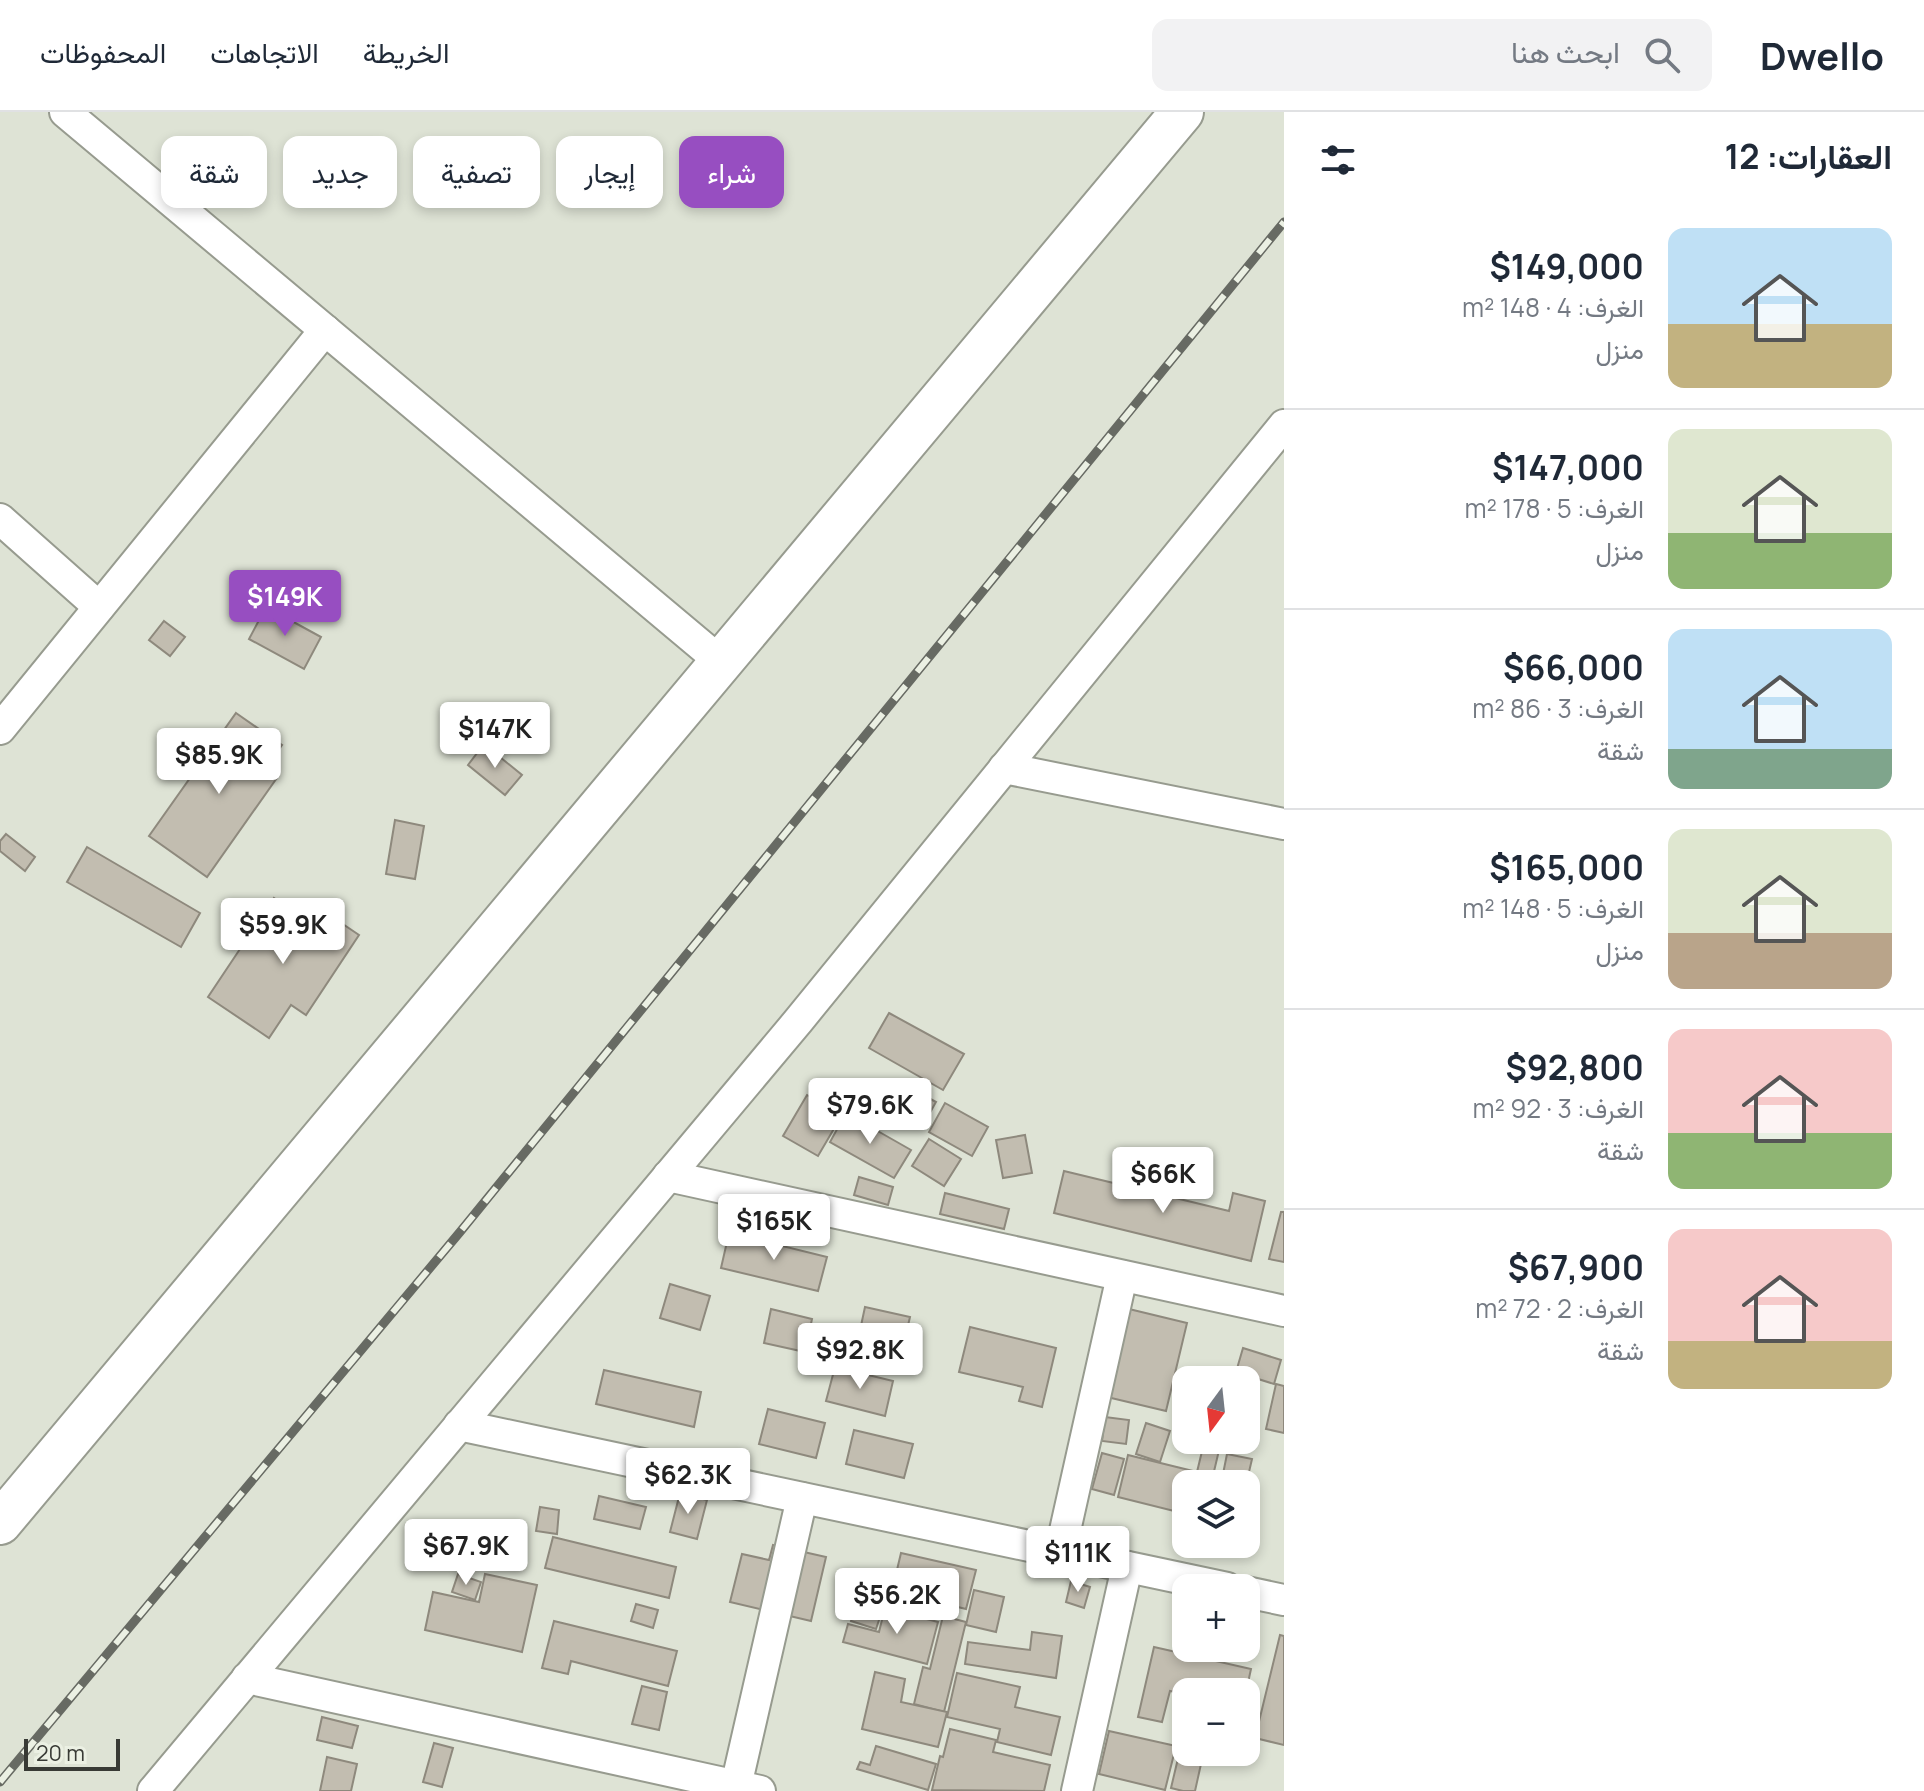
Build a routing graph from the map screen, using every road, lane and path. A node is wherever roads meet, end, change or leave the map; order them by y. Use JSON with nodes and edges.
{"nodes":[{"id":1,"x":65,"y":112,"type":"edge"},
{"id":2,"x":1182,"y":112,"type":"edge"},
{"id":3,"x":325,"y":330,"type":"junction"},
{"id":4,"x":1284,"y":425,"type":"edge"},
{"id":5,"x":0,"y":519,"type":"edge"},
{"id":6,"x":99,"y":607,"type":"junction"},
{"id":7,"x":721,"y":662,"type":"junction"},
{"id":8,"x":0,"y":729,"type":"edge"},
{"id":9,"x":1004,"y":768,"type":"junction"},
{"id":10,"x":1284,"y":824,"type":"edge"},
{"id":11,"x":668,"y":1176,"type":"junction"},
{"id":12,"x":1122,"y":1276,"type":"junction"},
{"id":13,"x":1284,"y":1311,"type":"edge"},
{"id":14,"x":459,"y":1425,"type":"junction"},
{"id":15,"x":802,"y":1498,"type":"junction"},
{"id":16,"x":0,"y":1523,"type":"edge"},
{"id":17,"x":1060,"y":1553,"type":"junction"},
{"id":18,"x":1127,"y":1567,"type":"junction"},
{"id":19,"x":1172,"y":1576,"type":"edge"},
{"id":20,"x":1260,"y":1595,"type":"edge"},
{"id":21,"x":1284,"y":1600,"type":"edge"},
{"id":22,"x":247,"y":1678,"type":"junction"},
{"id":23,"x":748,"y":1788,"type":"edge"},
{"id":24,"x":153,"y":1791,"type":"edge"},
{"id":25,"x":1077,"y":1791,"type":"edge"}],
"edges":[{"from":1,"to":3,"type":"street"},
{"from":2,"to":7,"type":"street"},
{"from":3,"to":6,"type":"street"},
{"from":3,"to":7,"type":"street"},
{"from":4,"to":9,"type":"street"},
{"from":5,"to":6,"type":"street"},
{"from":6,"to":8,"type":"street"},
{"from":7,"to":16,"type":"street"},
{"from":9,"to":10,"type":"street"},
{"from":9,"to":11,"type":"street"},
{"from":11,"to":12,"type":"street"},
{"from":11,"to":14,"type":"street"},
{"from":12,"to":13,"type":"street"},
{"from":12,"to":17,"type":"street"},
{"from":14,"to":15,"type":"street"},
{"from":14,"to":22,"type":"street"},
{"from":15,"to":17,"type":"street"},
{"from":15,"to":23,"type":"street"},
{"from":17,"to":18,"type":"street"},
{"from":18,"to":19,"type":"street"},
{"from":18,"to":25,"type":"street"},
{"from":20,"to":21,"type":"street"},
{"from":22,"to":23,"type":"street"},
{"from":22,"to":24,"type":"street"}]}
